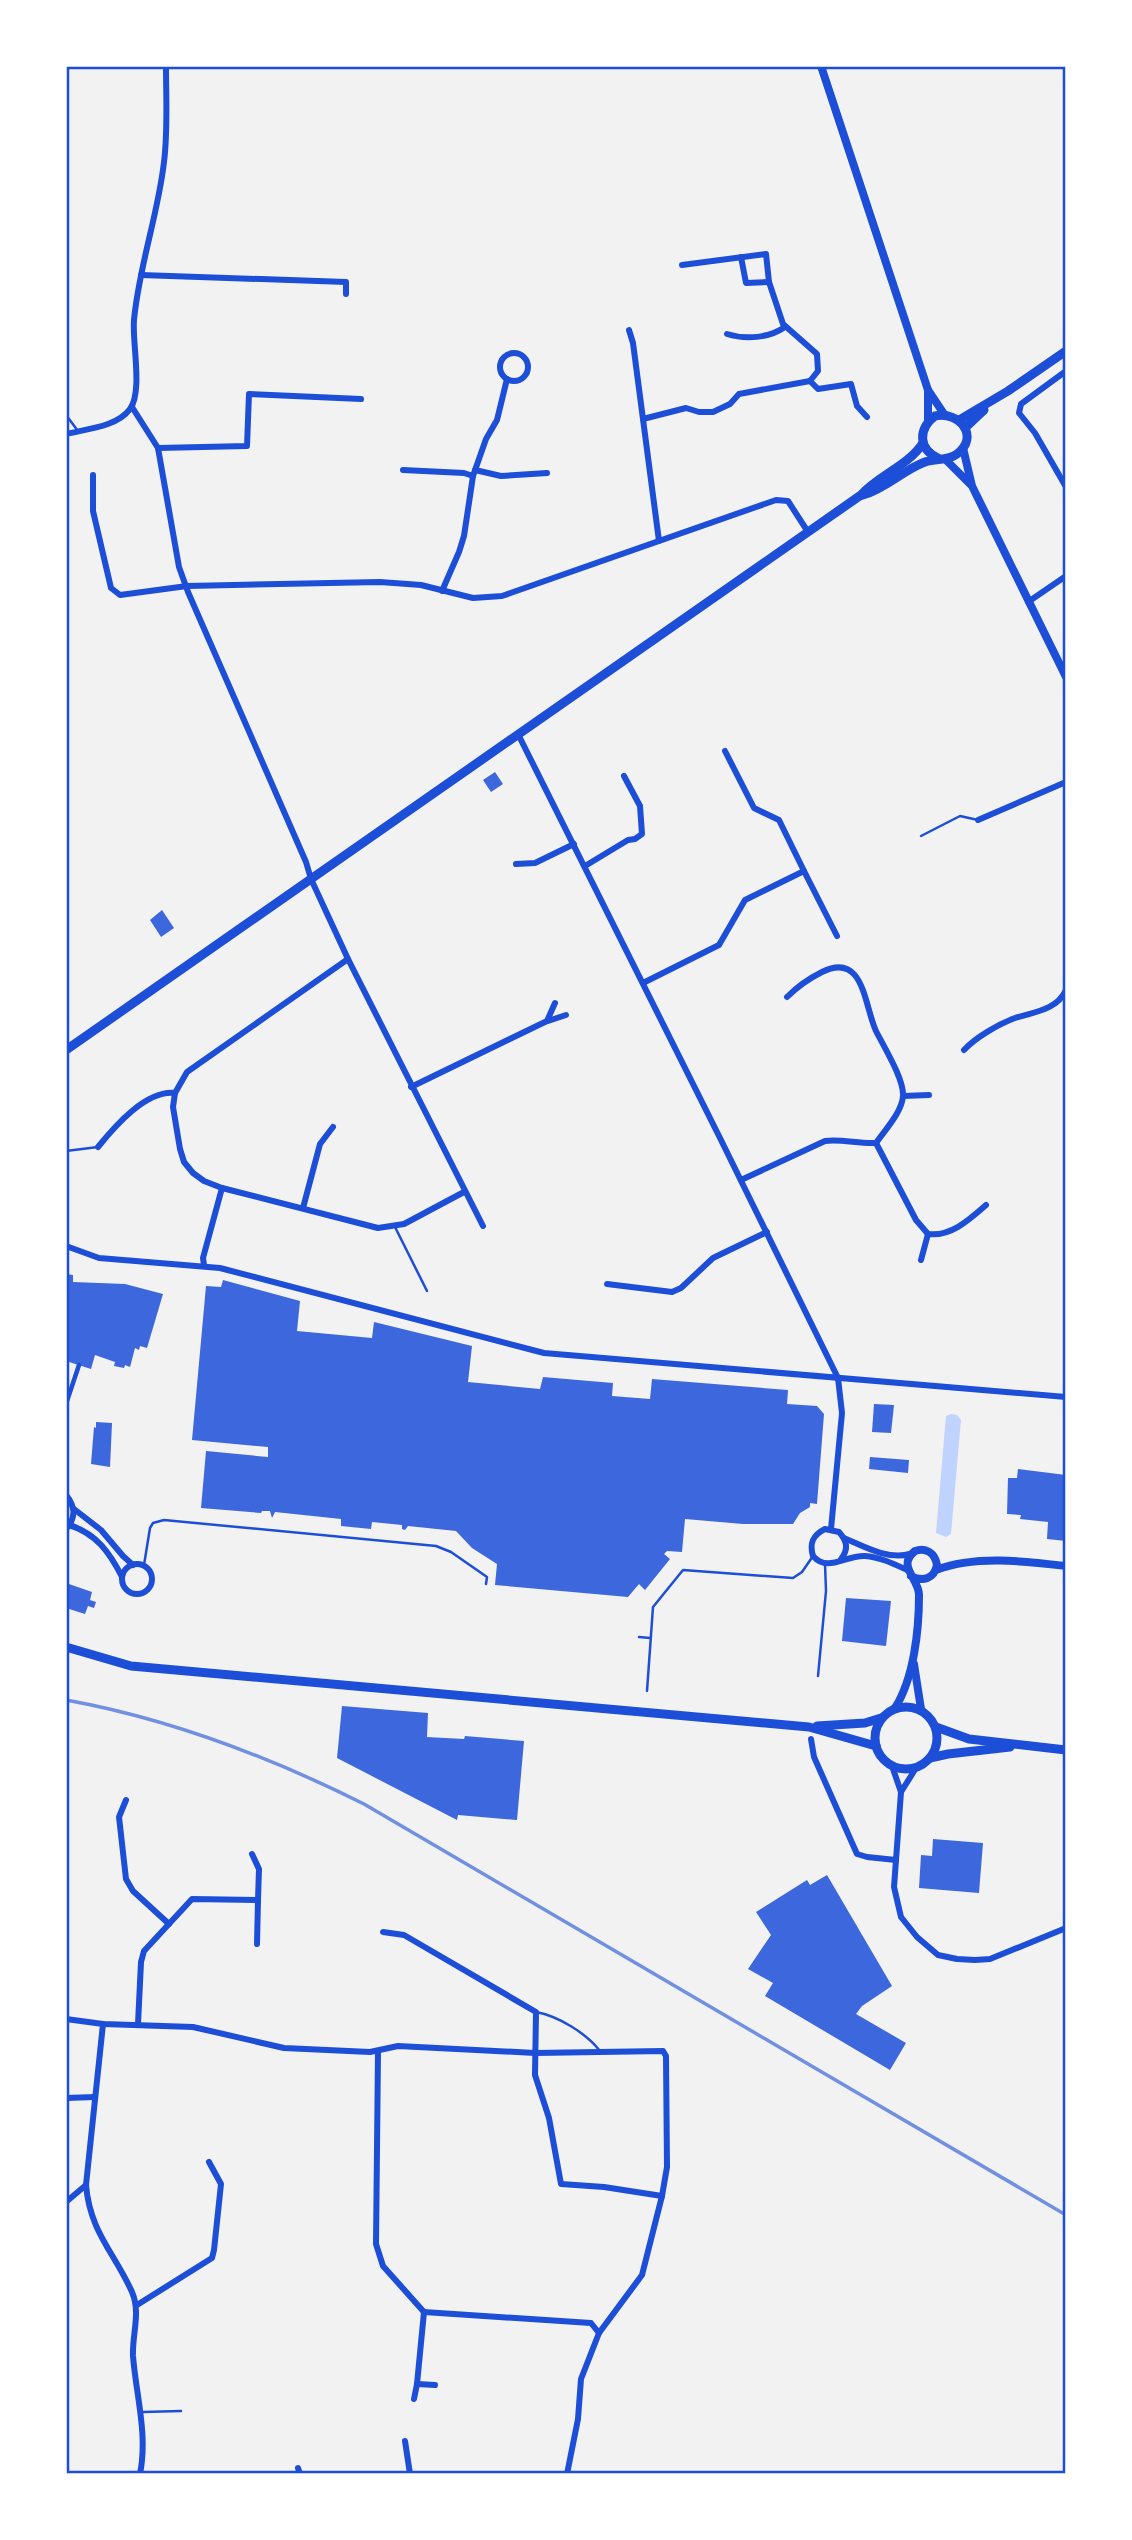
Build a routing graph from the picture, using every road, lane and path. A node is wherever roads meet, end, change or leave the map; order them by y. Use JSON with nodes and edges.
{"nodes":[{"id":1,"x":166,"y":66,"type":"edge"},
{"id":2,"x":821,"y":66,"type":"edge"},
{"id":3,"x":741,"y":257,"type":"junction"},
{"id":4,"x":682,"y":265,"type":"dead end"},
{"id":5,"x":141,"y":275,"type":"junction"},
{"id":6,"x":769,"y":282,"type":"junction"},
{"id":7,"x":346,"y":293,"type":"dead end"},
{"id":8,"x":785,"y":327,"type":"junction"},
{"id":9,"x":629,"y":330,"type":"dead end"},
{"id":10,"x":727,"y":334,"type":"dead end"},
{"id":11,"x":1066,"y":351,"type":"edge"},
{"id":12,"x":1066,"y":372,"type":"edge"},
{"id":13,"x":507,"y":379,"type":"junction"},
{"id":14,"x":810,"y":381,"type":"junction"},
{"id":15,"x":928,"y":390,"type":"junction"},
{"id":16,"x":361,"y":400,"type":"dead end"},
{"id":17,"x":132,"y":407,"type":"junction"},
{"id":18,"x":944,"y":414,"type":"junction"},
{"id":19,"x":66,"y":415,"type":"edge"},
{"id":20,"x":867,"y":417,"type":"dead end"},
{"id":21,"x":643,"y":419,"type":"junction"},
{"id":22,"x":928,"y":421,"type":"junction"},
{"id":23,"x":962,"y":424,"type":"junction"},
{"id":24,"x":78,"y":431,"type":"junction"},
{"id":25,"x":66,"y":434,"type":"edge"},
{"id":26,"x":923,"y":443,"type":"junction"},
{"id":27,"x":158,"y":447,"type":"junction"},
{"id":28,"x":963,"y":447,"type":"junction"},
{"id":29,"x":942,"y":458,"type":"junction"},
{"id":30,"x":403,"y":470,"type":"dead end"},
{"id":31,"x":474,"y":473,"type":"junction"},
{"id":32,"x":547,"y":473,"type":"dead end"},
{"id":33,"x":93,"y":475,"type":"dead end"},
{"id":34,"x":972,"y":485,"type":"junction"},
{"id":35,"x":1066,"y":487,"type":"edge"},
{"id":36,"x":861,"y":495,"type":"junction"},
{"id":37,"x":808,"y":532,"type":"junction"},
{"id":38,"x":659,"y":541,"type":"junction"},
{"id":39,"x":1066,"y":576,"type":"edge"},
{"id":40,"x":187,"y":586,"type":"junction"},
{"id":41,"x":442,"y":591,"type":"junction"},
{"id":42,"x":1028,"y":602,"type":"junction"},
{"id":43,"x":1066,"y":677,"type":"edge"},
{"id":44,"x":518,"y":734,"type":"junction"},
{"id":45,"x":725,"y":751,"type":"dead end"},
{"id":46,"x":624,"y":776,"type":"dead end"},
{"id":47,"x":1066,"y":782,"type":"edge"},
{"id":48,"x":978,"y":820,"type":"joint"},
{"id":49,"x":921,"y":836,"type":"dead end"},
{"id":50,"x":574,"y":844,"type":"junction"},
{"id":51,"x":516,"y":864,"type":"dead end"},
{"id":52,"x":585,"y":866,"type":"junction"},
{"id":53,"x":804,"y":871,"type":"junction"},
{"id":54,"x":311,"y":879,"type":"junction"},
{"id":55,"x":837,"y":936,"type":"dead end"},
{"id":56,"x":348,"y":959,"type":"junction"},
{"id":57,"x":643,"y":983,"type":"junction"},
{"id":58,"x":1066,"y":990,"type":"edge"},
{"id":59,"x":788,"y":997,"type":"dead end"},
{"id":60,"x":555,"y":1003,"type":"dead end"},
{"id":61,"x":566,"y":1015,"type":"dead end"},
{"id":62,"x":547,"y":1021,"type":"junction"},
{"id":63,"x":964,"y":1049,"type":"dead end"},
{"id":64,"x":66,"y":1050,"type":"edge"},
{"id":65,"x":411,"y":1087,"type":"junction"},
{"id":66,"x":175,"y":1093,"type":"junction"},
{"id":67,"x":929,"y":1094,"type":"dead end"},
{"id":68,"x":903,"y":1096,"type":"junction"},
{"id":69,"x":333,"y":1127,"type":"dead end"},
{"id":70,"x":876,"y":1143,"type":"junction"},
{"id":71,"x":98,"y":1147,"type":"joint"},
{"id":72,"x":66,"y":1151,"type":"edge"},
{"id":73,"x":741,"y":1180,"type":"junction"},
{"id":74,"x":222,"y":1188,"type":"junction"},
{"id":75,"x":464,"y":1192,"type":"junction"},
{"id":76,"x":986,"y":1205,"type":"dead end"},
{"id":77,"x":303,"y":1208,"type":"junction"},
{"id":78,"x":483,"y":1226,"type":"dead end"},
{"id":79,"x":395,"y":1227,"type":"junction"},
{"id":80,"x":766,"y":1232,"type":"junction"},
{"id":81,"x":928,"y":1234,"type":"junction"},
{"id":82,"x":66,"y":1246,"type":"edge"},
{"id":83,"x":920,"y":1260,"type":"dead end"},
{"id":84,"x":204,"y":1265,"type":"junction"},
{"id":85,"x":607,"y":1284,"type":"dead end"},
{"id":86,"x":426,"y":1291,"type":"dead end"},
{"id":87,"x":79,"y":1365,"type":"dead end"},
{"id":88,"x":838,"y":1378,"type":"junction"},
{"id":89,"x":1066,"y":1397,"type":"edge"},
{"id":90,"x":66,"y":1404,"type":"edge"},
{"id":91,"x":66,"y":1495,"type":"edge"},
{"id":92,"x":74,"y":1510,"type":"junction"},
{"id":93,"x":68,"y":1527,"type":"edge"},
{"id":94,"x":831,"y":1529,"type":"junction"},
{"id":95,"x":844,"y":1538,"type":"junction"},
{"id":96,"x":910,"y":1554,"type":"junction"},
{"id":97,"x":813,"y":1556,"type":"junction"},
{"id":98,"x":936,"y":1558,"type":"junction"},
{"id":99,"x":841,"y":1559,"type":"junction"},
{"id":100,"x":133,"y":1564,"type":"junction"},
{"id":101,"x":825,"y":1564,"type":"junction"},
{"id":102,"x":953,"y":1564,"type":"junction"},
{"id":103,"x":144,"y":1565,"type":"junction"},
{"id":104,"x":1066,"y":1566,"type":"edge"},
{"id":105,"x":909,"y":1573,"type":"junction"},
{"id":106,"x":935,"y":1573,"type":"junction"},
{"id":107,"x":122,"y":1577,"type":"junction"},
{"id":108,"x":486,"y":1584,"type":"dead end"},
{"id":109,"x":919,"y":1591,"type":"junction"},
{"id":110,"x":639,"y":1637,"type":"dead end"},
{"id":111,"x":650,"y":1639,"type":"junction"},
{"id":112,"x":66,"y":1647,"type":"edge"},
{"id":113,"x":913,"y":1659,"type":"junction"},
{"id":114,"x":818,"y":1676,"type":"dead end"},
{"id":115,"x":647,"y":1691,"type":"dead end"},
{"id":116,"x":895,"y":1708,"type":"junction"},
{"id":117,"x":921,"y":1709,"type":"junction"},
{"id":118,"x":881,"y":1718,"type":"junction"},
{"id":119,"x":809,"y":1727,"type":"junction"},
{"id":120,"x":936,"y":1727,"type":"junction"},
{"id":121,"x":811,"y":1739,"type":"dead end"},
{"id":122,"x":876,"y":1746,"type":"junction"},
{"id":123,"x":1019,"y":1746,"type":"junction"},
{"id":124,"x":1066,"y":1750,"type":"edge"},
{"id":125,"x":930,"y":1758,"type":"junction"},
{"id":126,"x":892,"y":1766,"type":"junction"},
{"id":127,"x":916,"y":1768,"type":"junction"},
{"id":128,"x":901,"y":1792,"type":"junction"},
{"id":129,"x":126,"y":1800,"type":"dead end"},
{"id":130,"x":252,"y":1854,"type":"dead end"},
{"id":131,"x":896,"y":1860,"type":"junction"},
{"id":132,"x":258,"y":1900,"type":"junction"},
{"id":133,"x":169,"y":1924,"type":"junction"},
{"id":134,"x":1066,"y":1928,"type":"edge"},
{"id":135,"x":383,"y":1932,"type":"dead end"},
{"id":136,"x":257,"y":1944,"type":"dead end"},
{"id":137,"x":536,"y":2012,"type":"junction"},
{"id":138,"x":66,"y":2019,"type":"edge"},
{"id":139,"x":103,"y":2024,"type":"junction"},
{"id":140,"x":138,"y":2024,"type":"junction"},
{"id":141,"x":378,"y":2052,"type":"junction"},
{"id":142,"x":601,"y":2052,"type":"junction"},
{"id":143,"x":535,"y":2053,"type":"junction"},
{"id":144,"x":95,"y":2096,"type":"junction"},
{"id":145,"x":66,"y":2098,"type":"edge"},
{"id":146,"x":209,"y":2162,"type":"dead end"},
{"id":147,"x":86,"y":2185,"type":"junction"},
{"id":148,"x":662,"y":2196,"type":"junction"},
{"id":149,"x":66,"y":2202,"type":"edge"},
{"id":150,"x":137,"y":2305,"type":"junction"},
{"id":151,"x":424,"y":2312,"type":"junction"},
{"id":152,"x":599,"y":2333,"type":"junction"},
{"id":153,"x":417,"y":2384,"type":"junction"},
{"id":154,"x":435,"y":2385,"type":"dead end"},
{"id":155,"x":414,"y":2399,"type":"dead end"},
{"id":156,"x":181,"y":2411,"type":"dead end"},
{"id":157,"x":139,"y":2412,"type":"junction"},
{"id":158,"x":405,"y":2441,"type":"dead end"},
{"id":159,"x":140,"y":2473,"type":"edge"},
{"id":160,"x":410,"y":2473,"type":"edge"},
{"id":161,"x":567,"y":2473,"type":"edge"}],
"edges":[{"from":1,"to":5,"type":"street"},
{"from":2,"to":15,"type":"street"},
{"from":3,"to":4,"type":"street"},
{"from":3,"to":6,"type":"street"},
{"from":3,"to":6,"type":"street"},
{"from":5,"to":7,"type":"street"},
{"from":5,"to":17,"type":"street"},
{"from":6,"to":8,"type":"street"},
{"from":8,"to":10,"type":"street"},
{"from":8,"to":14,"type":"street"},
{"from":9,"to":21,"type":"street"},
{"from":11,"to":23,"type":"main road"},
{"from":12,"to":35,"type":"street"},
{"from":13,"to":13,"type":"street"},
{"from":13,"to":31,"type":"street"},
{"from":14,"to":20,"type":"street"},
{"from":14,"to":21,"type":"street"},
{"from":15,"to":18,"type":"street"},
{"from":15,"to":22,"type":"street"},
{"from":16,"to":27,"type":"street"},
{"from":17,"to":24,"type":"street"},
{"from":17,"to":27,"type":"street"},
{"from":18,"to":22,"type":"main road"},
{"from":18,"to":23,"type":"main road"},
{"from":19,"to":24,"type":"lane"},
{"from":21,"to":38,"type":"street"},
{"from":22,"to":26,"type":"main road"},
{"from":23,"to":28,"type":"main road"},
{"from":24,"to":25,"type":"street"},
{"from":26,"to":29,"type":"main road"},
{"from":26,"to":36,"type":"main road"},
{"from":27,"to":40,"type":"street"},
{"from":28,"to":29,"type":"main road"},
{"from":28,"to":34,"type":"street"},
{"from":29,"to":34,"type":"street"},
{"from":29,"to":36,"type":"main road"},
{"from":30,"to":31,"type":"street"},
{"from":31,"to":32,"type":"street"},
{"from":31,"to":41,"type":"street"},
{"from":33,"to":40,"type":"street"},
{"from":34,"to":42,"type":"street"},
{"from":36,"to":37,"type":"main road"},
{"from":37,"to":38,"type":"street"},
{"from":37,"to":44,"type":"main road"},
{"from":38,"to":41,"type":"street"},
{"from":39,"to":42,"type":"street"},
{"from":40,"to":41,"type":"street"},
{"from":40,"to":54,"type":"street"},
{"from":42,"to":43,"type":"street"},
{"from":44,"to":50,"type":"street"},
{"from":44,"to":54,"type":"main road"},
{"from":45,"to":53,"type":"street"},
{"from":46,"to":52,"type":"street"},
{"from":47,"to":48,"type":"street"},
{"from":48,"to":49,"type":"lane"},
{"from":50,"to":51,"type":"street"},
{"from":50,"to":52,"type":"street"},
{"from":52,"to":57,"type":"street"},
{"from":53,"to":55,"type":"street"},
{"from":53,"to":57,"type":"street"},
{"from":54,"to":56,"type":"street"},
{"from":54,"to":64,"type":"main road"},
{"from":56,"to":65,"type":"street"},
{"from":56,"to":66,"type":"street"},
{"from":57,"to":73,"type":"street"},
{"from":58,"to":63,"type":"street"},
{"from":59,"to":68,"type":"street"},
{"from":60,"to":62,"type":"street"},
{"from":61,"to":62,"type":"street"},
{"from":62,"to":65,"type":"street"},
{"from":65,"to":75,"type":"street"},
{"from":66,"to":71,"type":"street"},
{"from":66,"to":74,"type":"street"},
{"from":67,"to":68,"type":"street"},
{"from":68,"to":70,"type":"street"},
{"from":69,"to":77,"type":"street"},
{"from":70,"to":73,"type":"street"},
{"from":70,"to":81,"type":"street"},
{"from":71,"to":72,"type":"lane"},
{"from":73,"to":80,"type":"street"},
{"from":74,"to":77,"type":"street"},
{"from":74,"to":84,"type":"street"},
{"from":75,"to":78,"type":"street"},
{"from":75,"to":79,"type":"street"},
{"from":76,"to":81,"type":"street"},
{"from":77,"to":79,"type":"street"},
{"from":79,"to":86,"type":"lane"},
{"from":80,"to":85,"type":"street"},
{"from":80,"to":88,"type":"street"},
{"from":81,"to":83,"type":"street"},
{"from":82,"to":84,"type":"street"},
{"from":84,"to":88,"type":"street"},
{"from":87,"to":90,"type":"street"},
{"from":88,"to":89,"type":"street"},
{"from":88,"to":94,"type":"street"},
{"from":91,"to":92,"type":"street"},
{"from":92,"to":93,"type":"street"},
{"from":92,"to":100,"type":"street"},
{"from":93,"to":107,"type":"street"},
{"from":94,"to":95,"type":"street"},
{"from":94,"to":97,"type":"street"},
{"from":95,"to":96,"type":"street"},
{"from":95,"to":99,"type":"street"},
{"from":96,"to":98,"type":"street"},
{"from":96,"to":105,"type":"street"},
{"from":97,"to":101,"type":"street"},
{"from":97,"to":111,"type":"lane"},
{"from":98,"to":102,"type":"street"},
{"from":98,"to":106,"type":"street"},
{"from":99,"to":101,"type":"street"},
{"from":99,"to":105,"type":"street"},
{"from":100,"to":103,"type":"street"},
{"from":100,"to":107,"type":"street"},
{"from":101,"to":114,"type":"lane"},
{"from":102,"to":104,"type":"street"},
{"from":102,"to":106,"type":"street"},
{"from":103,"to":107,"type":"street"},
{"from":103,"to":108,"type":"lane"},
{"from":105,"to":106,"type":"street"},
{"from":105,"to":109,"type":"street"},
{"from":106,"to":109,"type":"street"},
{"from":109,"to":113,"type":"street"},
{"from":110,"to":111,"type":"lane"},
{"from":111,"to":115,"type":"lane"},
{"from":112,"to":119,"type":"main road"},
{"from":113,"to":116,"type":"street"},
{"from":113,"to":117,"type":"street"},
{"from":116,"to":117,"type":"main road"},
{"from":116,"to":118,"type":"main road"},
{"from":117,"to":120,"type":"main road"},
{"from":118,"to":119,"type":"main road"},
{"from":118,"to":122,"type":"main road"},
{"from":119,"to":122,"type":"main road"},
{"from":120,"to":123,"type":"main road"},
{"from":120,"to":125,"type":"main road"},
{"from":121,"to":131,"type":"street"},
{"from":122,"to":126,"type":"main road"},
{"from":123,"to":124,"type":"main road"},
{"from":123,"to":125,"type":"main road"},
{"from":125,"to":127,"type":"main road"},
{"from":126,"to":127,"type":"main road"},
{"from":126,"to":128,"type":"street"},
{"from":127,"to":128,"type":"street"},
{"from":128,"to":131,"type":"street"},
{"from":129,"to":133,"type":"street"},
{"from":130,"to":132,"type":"street"},
{"from":131,"to":134,"type":"street"},
{"from":132,"to":133,"type":"street"},
{"from":132,"to":136,"type":"street"},
{"from":133,"to":140,"type":"street"},
{"from":135,"to":137,"type":"street"},
{"from":137,"to":142,"type":"lane"},
{"from":137,"to":143,"type":"street"},
{"from":138,"to":139,"type":"street"},
{"from":139,"to":140,"type":"street"},
{"from":139,"to":144,"type":"street"},
{"from":140,"to":141,"type":"street"},
{"from":141,"to":143,"type":"street"},
{"from":141,"to":151,"type":"street"},
{"from":142,"to":143,"type":"street"},
{"from":142,"to":148,"type":"street"},
{"from":143,"to":148,"type":"street"},
{"from":144,"to":145,"type":"street"},
{"from":144,"to":147,"type":"street"},
{"from":146,"to":150,"type":"street"},
{"from":147,"to":149,"type":"street"},
{"from":147,"to":150,"type":"street"},
{"from":148,"to":152,"type":"street"},
{"from":150,"to":157,"type":"street"},
{"from":151,"to":152,"type":"street"},
{"from":151,"to":153,"type":"street"},
{"from":152,"to":161,"type":"street"},
{"from":153,"to":154,"type":"street"},
{"from":153,"to":155,"type":"street"},
{"from":156,"to":157,"type":"lane"},
{"from":157,"to":159,"type":"street"},
{"from":158,"to":160,"type":"street"}]}
